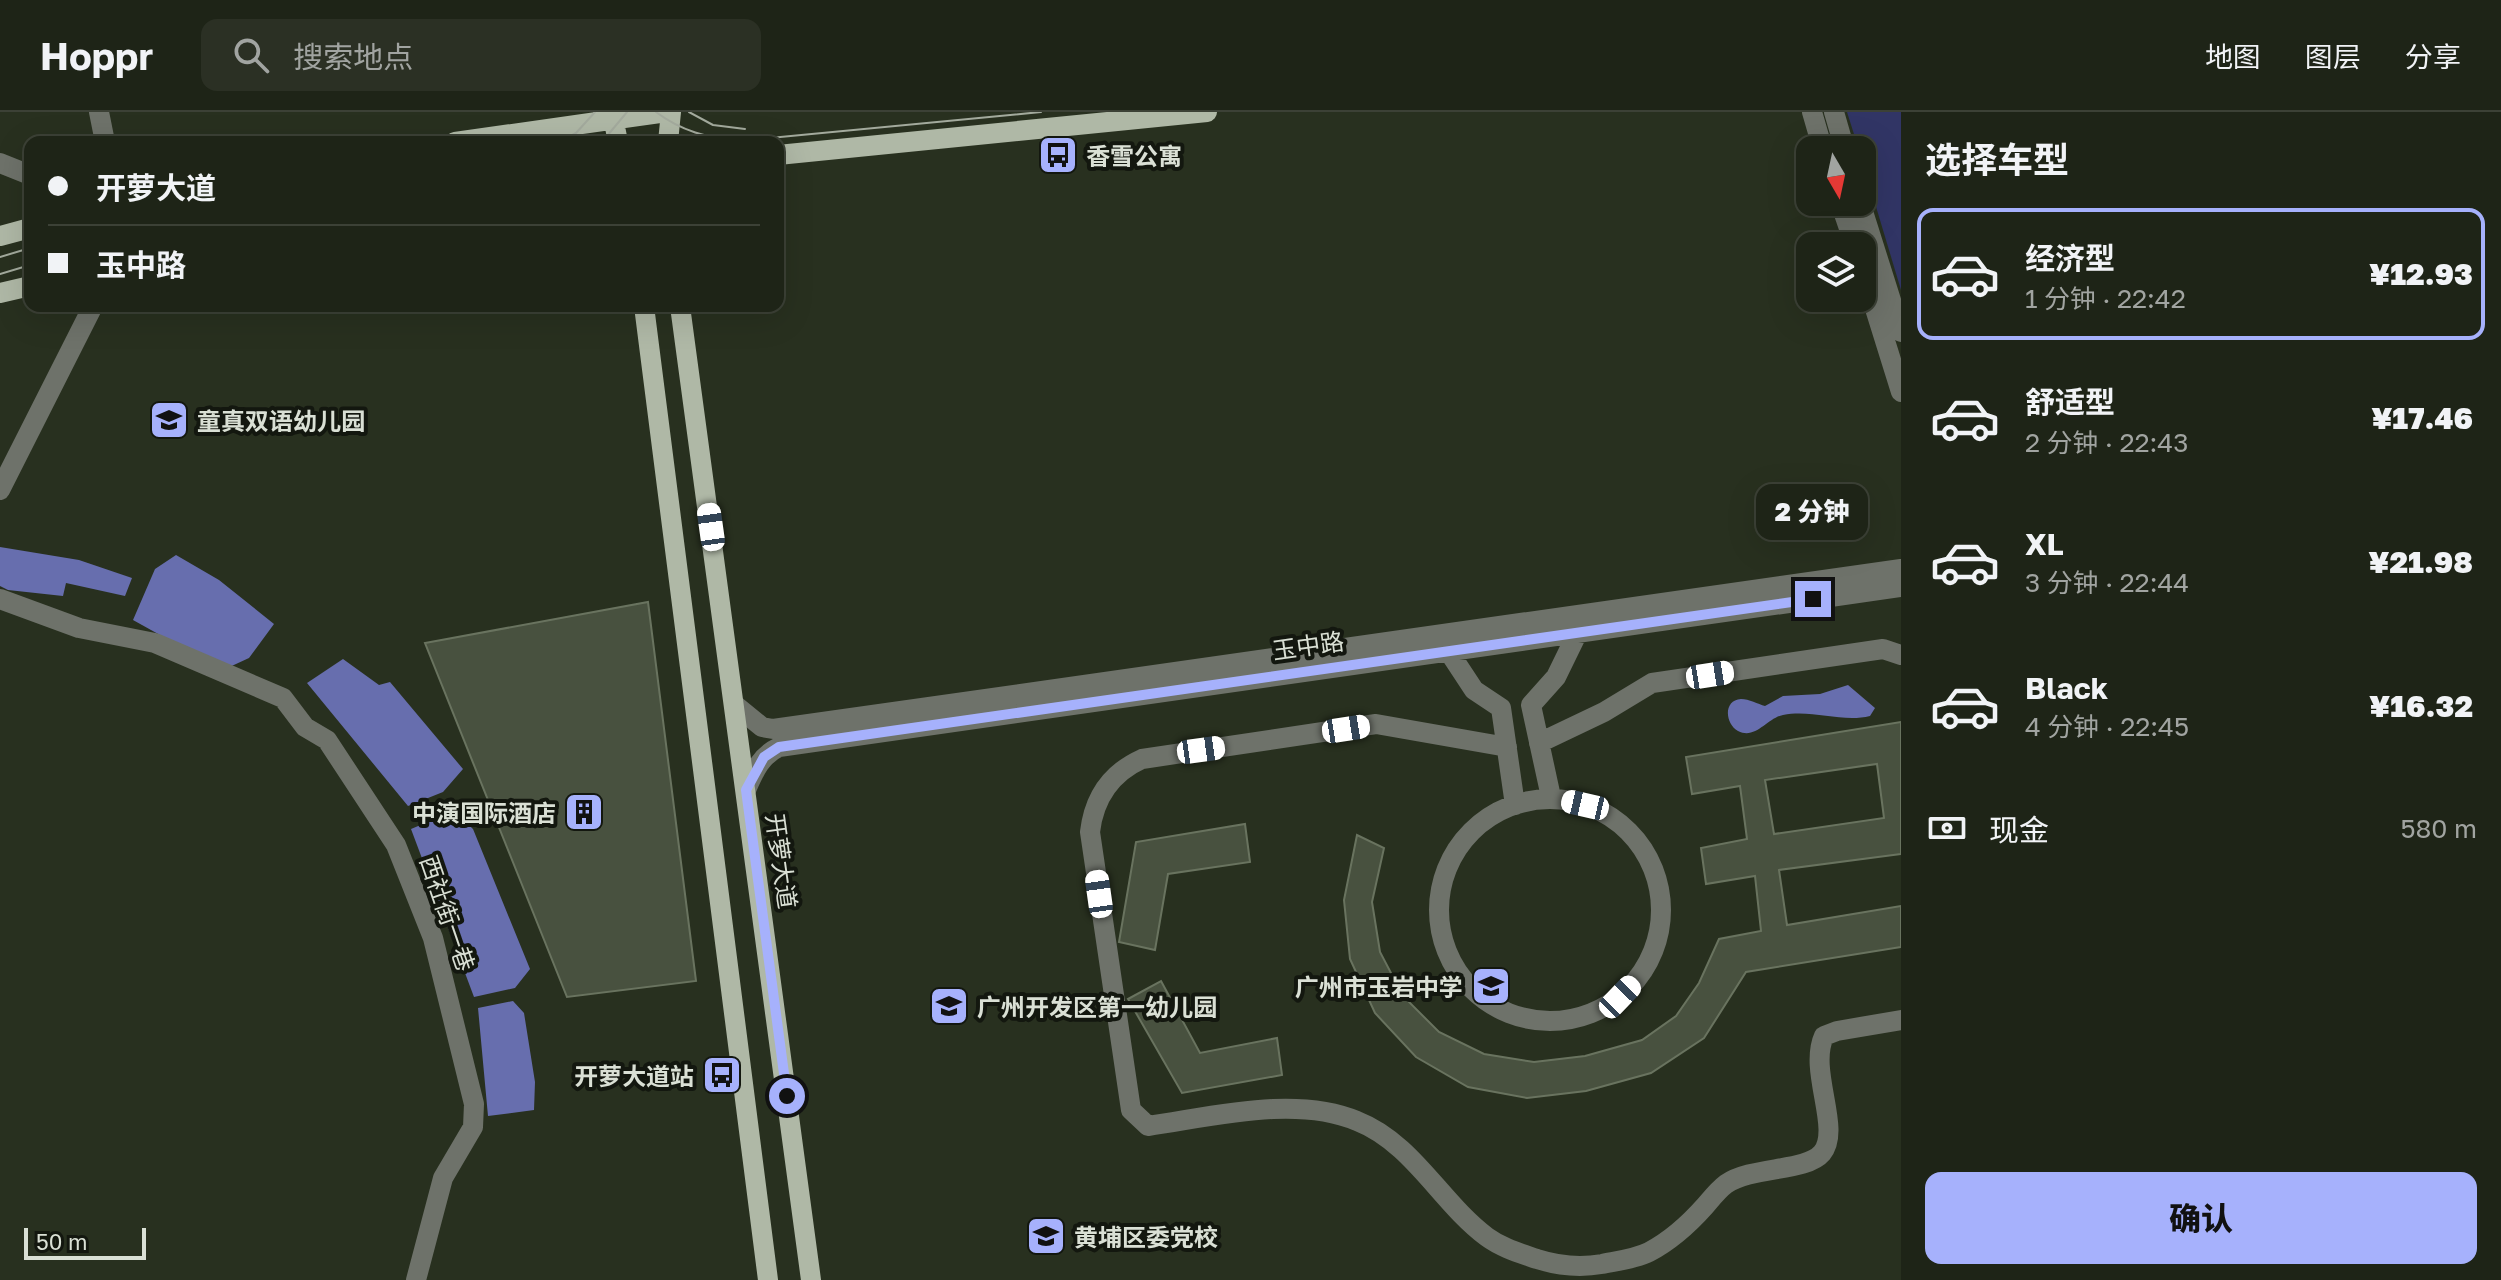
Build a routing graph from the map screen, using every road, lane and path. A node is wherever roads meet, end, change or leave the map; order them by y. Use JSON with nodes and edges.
{"nodes":[{"id":1,"x":99,"y":112,"type":"edge"},
{"id":2,"x":550,"y":112,"type":"edge"},
{"id":3,"x":669,"y":112,"type":"edge"},
{"id":4,"x":1207,"y":112,"type":"edge"},
{"id":5,"x":1812,"y":112,"type":"edge"},
{"id":6,"x":1834,"y":112,"type":"edge"},
{"id":7,"x":613,"y":115,"type":"edge"},
{"id":8,"x":497,"y":135,"type":"junction"},
{"id":9,"x":104,"y":136,"type":"edge"},
{"id":10,"x":491,"y":136,"type":"edge"},
{"id":11,"x":617,"y":136,"type":"edge"},
{"id":12,"x":668,"y":136,"type":"edge"},
{"id":13,"x":1819,"y":136,"type":"edge"},
{"id":14,"x":1841,"y":136,"type":"edge"},
{"id":15,"x":820,"y":150,"type":"junction"},
{"id":16,"x":784,"y":154,"type":"edge"},
{"id":17,"x":0,"y":163,"type":"edge"},
{"id":18,"x":784,"y":165,"type":"edge"},
{"id":19,"x":24,"y":173,"type":"edge"},
{"id":20,"x":1864,"y":216,"type":"edge"},
{"id":21,"x":24,"y":230,"type":"edge"},
{"id":22,"x":0,"y":236,"type":"edge"},
{"id":23,"x":24,"y":287,"type":"edge"},
{"id":24,"x":0,"y":293,"type":"edge"},
{"id":25,"x":90,"y":312,"type":"edge"},
{"id":26,"x":645,"y":312,"type":"edge"},
{"id":27,"x":681,"y":312,"type":"edge"},
{"id":28,"x":1876,"y":312,"type":"edge"},
{"id":29,"x":1901,"y":332,"type":"edge"},
{"id":30,"x":689,"y":371,"type":"junction"},
{"id":31,"x":653,"y":372,"type":"junction"},
{"id":32,"x":1901,"y":392,"type":"edge"},
{"id":33,"x":0,"y":490,"type":"edge"},
{"id":34,"x":1901,"y":569,"type":"edge"},
{"id":35,"x":1901,"y":587,"type":"edge"},
{"id":36,"x":0,"y":599,"type":"edge"},
{"id":37,"x":1577,"y":634,"type":"junction"},
{"id":38,"x":1449,"y":652,"type":"junction"},
{"id":39,"x":1901,"y":655,"type":"edge"},
{"id":40,"x":735,"y":705,"type":"junction"},
{"id":41,"x":1539,"y":743,"type":"junction"},
{"id":42,"x":1507,"y":747,"type":"junction"},
{"id":43,"x":746,"y":790,"type":"junction"},
{"id":44,"x":1551,"y":797,"type":"junction"},
{"id":45,"x":1515,"y":805,"type":"junction"},
{"id":46,"x":1901,"y":1020,"type":"edge"},
{"id":47,"x":416,"y":1280,"type":"edge"},
{"id":48,"x":768,"y":1280,"type":"edge"},
{"id":49,"x":811,"y":1280,"type":"edge"}],
"edges":[{"from":1,"to":9,"type":"street"},
{"from":2,"to":8,"type":"main road"},
{"from":3,"to":7,"type":"main road"},
{"from":3,"to":12,"type":"main road"},
{"from":4,"to":15,"type":"main road"},
{"from":5,"to":13,"type":"street"},
{"from":6,"to":14,"type":"street"},
{"from":7,"to":8,"type":"main road"},
{"from":7,"to":11,"type":"main road"},
{"from":8,"to":10,"type":"main road"},
{"from":15,"to":16,"type":"main road"},
{"from":15,"to":18,"type":"main road"},
{"from":17,"to":19,"type":"street"},
{"from":20,"to":29,"type":"street"},
{"from":21,"to":22,"type":"main road"},
{"from":23,"to":24,"type":"main road"},
{"from":25,"to":33,"type":"street"},
{"from":26,"to":31,"type":"main road"},
{"from":27,"to":30,"type":"main road","name":"开萝大道"},
{"from":28,"to":32,"type":"street"},
{"from":30,"to":31,"type":"main road"},
{"from":30,"to":40,"type":"main road","name":"开萝大道"},
{"from":31,"to":48,"type":"main road"},
{"from":34,"to":40,"type":"street","name":"玉中路"},
{"from":35,"to":37,"type":"street","name":"玉中路"},
{"from":36,"to":47,"type":"street","name":"西社街一巷"},
{"from":37,"to":38,"type":"street","name":"玉中路"},
{"from":37,"to":41,"type":"street"},
{"from":38,"to":42,"type":"street"},
{"from":38,"to":43,"type":"street","name":"玉中路"},
{"from":39,"to":41,"type":"street"},
{"from":40,"to":43,"type":"main road","name":"开萝大道"},
{"from":41,"to":44,"type":"street"},
{"from":42,"to":45,"type":"street"},
{"from":42,"to":46,"type":"street"},
{"from":43,"to":49,"type":"main road","name":"开萝大道"},
{"from":44,"to":45,"type":"street"},
{"from":44,"to":45,"type":"street"}]}
